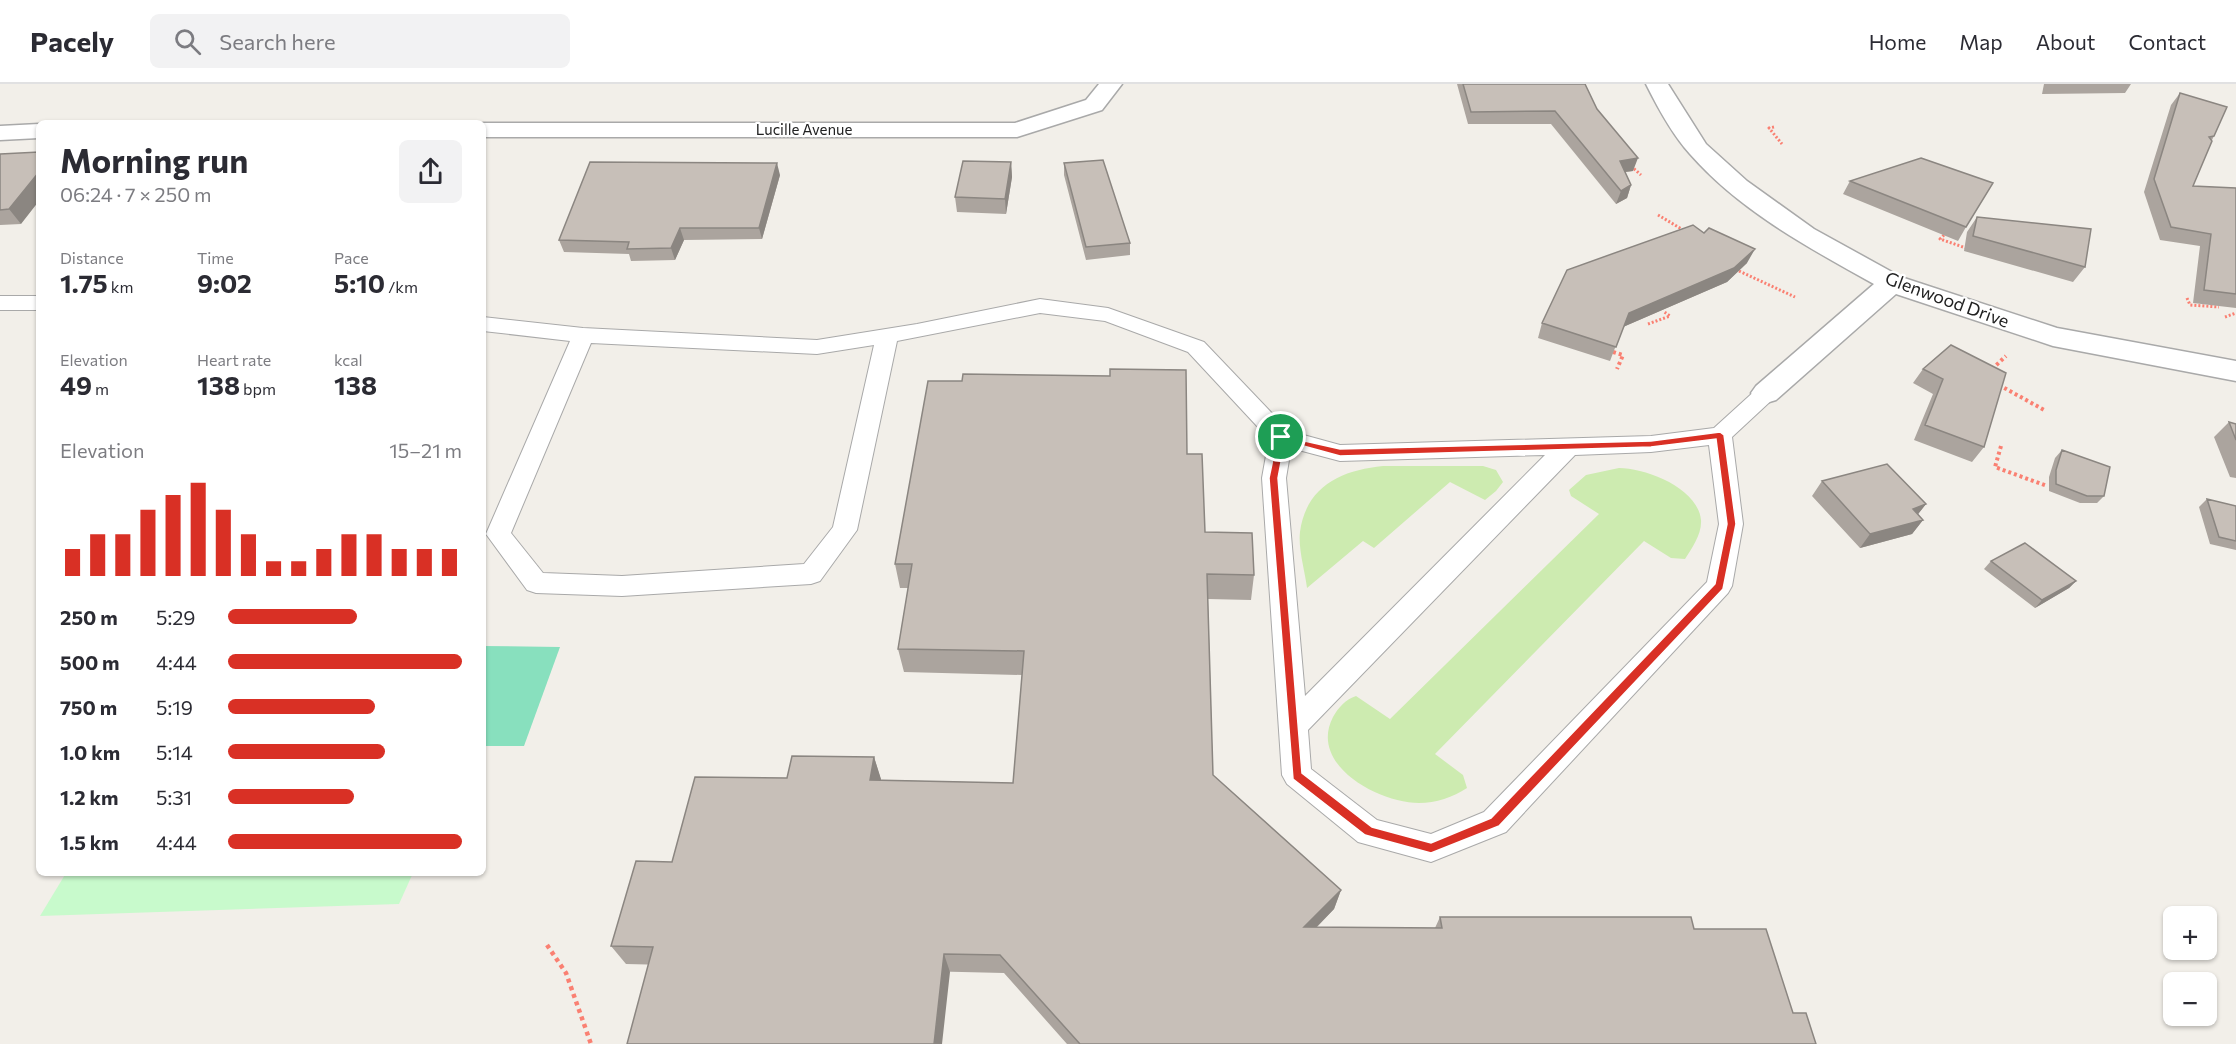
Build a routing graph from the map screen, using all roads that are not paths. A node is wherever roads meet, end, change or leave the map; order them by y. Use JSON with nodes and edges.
{"nodes":[{"id":1,"x":1111,"y":84,"type":"edge"},
{"id":2,"x":1657,"y":84,"type":"edge"},
{"id":3,"x":486,"y":130,"type":"edge"},
{"id":4,"x":36,"y":131,"type":"edge"},
{"id":5,"x":0,"y":133,"type":"edge"},
{"id":6,"x":1893,"y":283,"type":"junction"},
{"id":7,"x":0,"y":303,"type":"edge"},
{"id":8,"x":36,"y":303,"type":"edge"},
{"id":9,"x":486,"y":324,"type":"edge"},
{"id":10,"x":584,"y":336,"type":"junction"},
{"id":11,"x":887,"y":336,"type":"junction"},
{"id":12,"x":2236,"y":371,"type":"edge"},
{"id":13,"x":1766,"y":393,"type":"joint"},
{"id":14,"x":1720,"y":435,"type":"junction"},
{"id":15,"x":1281,"y":437,"type":"junction"},
{"id":16,"x":1569,"y":446,"type":"junction"},
{"id":17,"x":1295,"y":724,"type":"junction"}],
"edges":[{"from":1,"to":3,"type":"street","name":"Lucille Avenue"},
{"from":2,"to":6,"type":"street","name":"Glenwood Drive"},
{"from":4,"to":5,"type":"street"},
{"from":6,"to":12,"type":"street","name":"Glenwood Drive"},
{"from":6,"to":13,"type":"street"},
{"from":7,"to":8,"type":"lane"},
{"from":9,"to":10,"type":"lane"},
{"from":10,"to":11,"type":"lane"},
{"from":10,"to":11,"type":"lane"},
{"from":11,"to":15,"type":"lane"},
{"from":13,"to":14,"type":"lane"},
{"from":14,"to":16,"type":"lane"},
{"from":14,"to":17,"type":"lane"},
{"from":15,"to":16,"type":"lane"},
{"from":15,"to":17,"type":"lane"},
{"from":16,"to":17,"type":"lane"}]}
